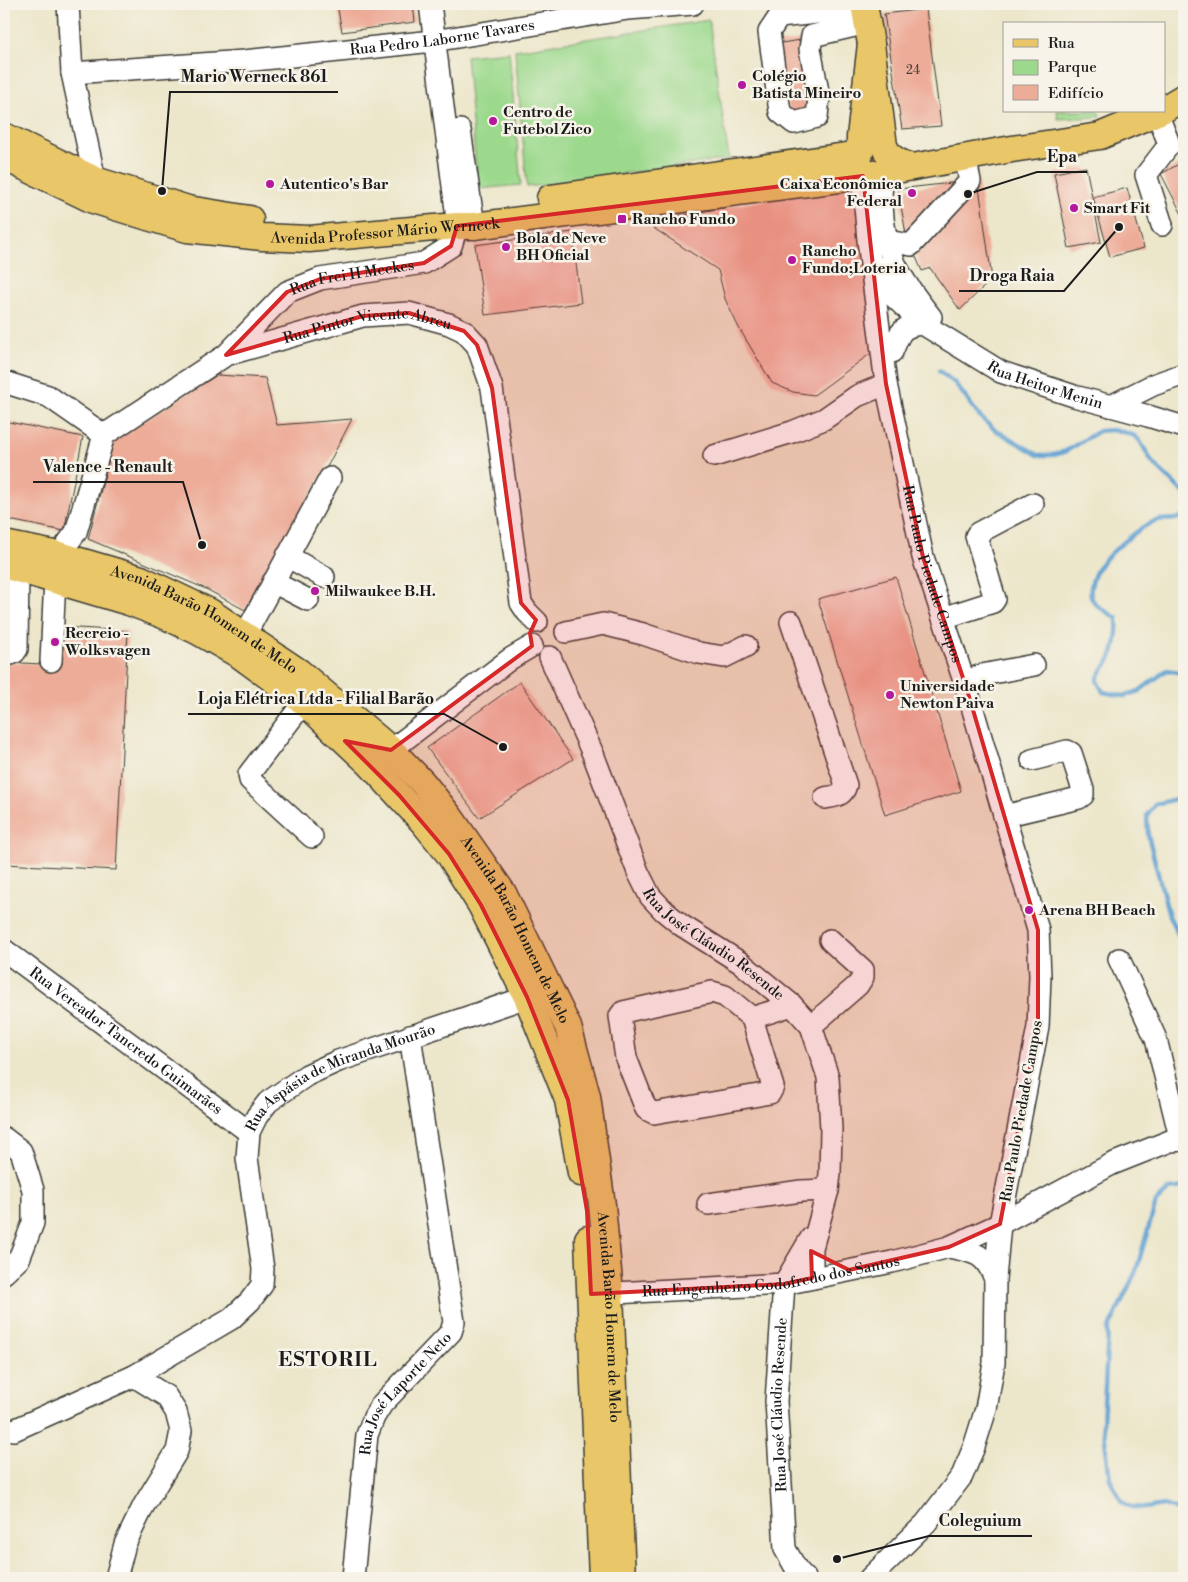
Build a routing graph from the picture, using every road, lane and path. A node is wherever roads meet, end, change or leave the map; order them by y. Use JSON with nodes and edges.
{"nodes":[{"id":1,"x":68,"y":4,"type":"edge"},
{"id":2,"x":430,"y":4,"type":"edge"},
{"id":3,"x":444,"y":4,"type":"edge"},
{"id":4,"x":693,"y":4,"type":"edge"},
{"id":5,"x":628,"y":6,"type":"edge"},
{"id":6,"x":867,"y":22,"type":"edge"},
{"id":7,"x":440,"y":40,"type":"junction"},
{"id":8,"x":842,"y":43,"type":"dead end"},
{"id":9,"x":72,"y":73,"type":"junction"},
{"id":10,"x":1184,"y":97,"type":"edge"},
{"id":11,"x":1166,"y":108,"type":"edge"},
{"id":12,"x":1159,"y":112,"type":"edge"},
{"id":13,"x":1161,"y":112,"type":"edge"},
{"id":14,"x":4,"y":136,"type":"edge"},
{"id":15,"x":4,"y":157,"type":"edge"},
{"id":16,"x":965,"y":158,"type":"junction"},
{"id":17,"x":861,"y":165,"type":"junction"},
{"id":18,"x":911,"y":167,"type":"junction"},
{"id":19,"x":94,"y":190,"type":"junction"},
{"id":20,"x":465,"y":218,"type":"junction"},
{"id":21,"x":1162,"y":225,"type":"dead end"},
{"id":22,"x":882,"y":246,"type":"junction"},
{"id":23,"x":893,"y":296,"type":"junction"},
{"id":24,"x":923,"y":324,"type":"junction"},
{"id":25,"x":949,"y":341,"type":"junction"},
{"id":26,"x":892,"y":352,"type":"junction"},
{"id":27,"x":226,"y":355,"type":"junction"},
{"id":28,"x":1184,"y":374,"type":"edge"},
{"id":29,"x":4,"y":382,"type":"edge"},
{"id":30,"x":886,"y":384,"type":"junction"},
{"id":31,"x":1153,"y":385,"type":"junction"},
{"id":32,"x":1111,"y":406,"type":"junction"},
{"id":33,"x":1148,"y":416,"type":"junction"},
{"id":34,"x":1184,"y":427,"type":"edge"},
{"id":35,"x":104,"y":435,"type":"junction"},
{"id":36,"x":714,"y":456,"type":"dead end"},
{"id":37,"x":330,"y":478,"type":"dead end"},
{"id":38,"x":1033,"y":504,"type":"dead end"},
{"id":39,"x":76,"y":532,"type":"junction"},
{"id":40,"x":4,"y":544,"type":"edge"},
{"id":41,"x":287,"y":556,"type":"junction"},
{"id":42,"x":84,"y":562,"type":"junction"},
{"id":43,"x":11,"y":567,"type":"edge"},
{"id":44,"x":53,"y":570,"type":"junction"},
{"id":45,"x":324,"y":577,"type":"dead end"},
{"id":46,"x":273,"y":582,"type":"junction"},
{"id":47,"x":100,"y":592,"type":"junction"},
{"id":48,"x":308,"y":600,"type":"dead end"},
{"id":49,"x":949,"y":616,"type":"junction"},
{"id":50,"x":538,"y":622,"type":"junction"},
{"id":51,"x":791,"y":622,"type":"dead end"},
{"id":52,"x":566,"y":632,"type":"junction"},
{"id":53,"x":244,"y":635,"type":"junction"},
{"id":54,"x":746,"y":646,"type":"dead end"},
{"id":55,"x":541,"y":652,"type":"junction"},
{"id":56,"x":4,"y":654,"type":"edge"},
{"id":57,"x":51,"y":661,"type":"dead end"},
{"id":58,"x":1034,"y":665,"type":"dead end"},
{"id":59,"x":973,"y":679,"type":"junction"},
{"id":60,"x":304,"y":702,"type":"junction"},
{"id":61,"x":345,"y":741,"type":"junction"},
{"id":62,"x":391,"y":750,"type":"junction"},
{"id":63,"x":1032,"y":760,"type":"dead end"},
{"id":64,"x":825,"y":798,"type":"dead end"},
{"id":65,"x":1004,"y":816,"type":"junction"},
{"id":66,"x":312,"y":837,"type":"dead end"},
{"id":67,"x":830,"y":940,"type":"dead end"},
{"id":68,"x":4,"y":950,"type":"edge"},
{"id":69,"x":1119,"y":959,"type":"dead end"},
{"id":70,"x":527,"y":997,"type":"junction"},
{"id":71,"x":792,"y":1005,"type":"junction"},
{"id":72,"x":752,"y":1018,"type":"junction"},
{"id":73,"x":811,"y":1026,"type":"junction"},
{"id":74,"x":568,"y":1027,"type":"junction"},
{"id":75,"x":410,"y":1036,"type":"junction"},
{"id":76,"x":249,"y":1132,"type":"junction"},
{"id":77,"x":1182,"y":1136,"type":"edge"},
{"id":78,"x":4,"y":1138,"type":"edge"},
{"id":79,"x":828,"y":1190,"type":"junction"},
{"id":80,"x":708,"y":1204,"type":"dead end"},
{"id":81,"x":1000,"y":1224,"type":"junction"},
{"id":82,"x":813,"y":1240,"type":"junction"},
{"id":83,"x":949,"y":1247,"type":"junction"},
{"id":84,"x":849,"y":1270,"type":"junction"},
{"id":85,"x":4,"y":1273,"type":"edge"},
{"id":86,"x":812,"y":1278,"type":"junction"},
{"id":87,"x":994,"y":1279,"type":"junction"},
{"id":88,"x":784,"y":1284,"type":"junction"},
{"id":89,"x":600,"y":1293,"type":"junction"},
{"id":90,"x":161,"y":1361,"type":"junction"},
{"id":91,"x":134,"y":1376,"type":"junction"},
{"id":92,"x":166,"y":1396,"type":"junction"},
{"id":93,"x":4,"y":1429,"type":"edge"},
{"id":94,"x":116,"y":1578,"type":"edge"},
{"id":95,"x":353,"y":1578,"type":"edge"},
{"id":96,"x":602,"y":1578,"type":"edge"},
{"id":97,"x":622,"y":1578,"type":"edge"},
{"id":98,"x":805,"y":1578,"type":"edge"},
{"id":99,"x":870,"y":1578,"type":"edge"}],
"edges":[{"from":1,"to":9,"type":"street"},
{"from":2,"to":7,"type":"street"},
{"from":3,"to":7,"type":"street"},
{"from":4,"to":5,"type":"street","name":"Rua Pedro Laborne Tavares"},
{"from":5,"to":7,"type":"street","name":"Rua Pedro Laborne Tavares"},
{"from":6,"to":6,"type":"street"},
{"from":6,"to":8,"type":"street"},
{"from":6,"to":17,"type":"main road"},
{"from":6,"to":18,"type":"main road"},
{"from":7,"to":9,"type":"street","name":"Rua Pedro Laborne Tavares"},
{"from":7,"to":20,"type":"street"},
{"from":9,"to":19,"type":"street"},
{"from":10,"to":11,"type":"main road","name":"Avenida Professor Mário Werneck"},
{"from":12,"to":16,"type":"main road","name":"Avenida Professor Mário Werneck"},
{"from":13,"to":21,"type":"street"},
{"from":14,"to":19,"type":"main road","name":"Avenida Professor Mário Werneck"},
{"from":15,"to":19,"type":"main road","name":"Avenida Professor Mário Werneck"},
{"from":16,"to":18,"type":"main road","name":"Avenida Professor Mário Werneck"},
{"from":16,"to":22,"type":"street"},
{"from":17,"to":18,"type":"main road","name":"Avenida Professor Mário Werneck"},
{"from":17,"to":20,"type":"main road","name":"Avenida Professor Mário Werneck"},
{"from":17,"to":22,"type":"street","name":"Rua Paulo Piedade Campos"},
{"from":18,"to":22,"type":"street","name":"Rua Heitor Menin"},
{"from":19,"to":20,"type":"main road","name":"Avenida Professor Mário Werneck"},
{"from":20,"to":27,"type":"street","name":"Rua Frei H Meekes"},
{"from":22,"to":23,"type":"street","name":"Rua Paulo Piedade Campos"},
{"from":22,"to":23,"type":"street","name":"Rua Heitor Menin"},
{"from":22,"to":25,"type":"street","name":"Rua Heitor Menin"},
{"from":22,"to":30,"type":"street","name":"Rua Paulo Piedade Campos"},
{"from":23,"to":24,"type":"street","name":"Rua Heitor Menin"},
{"from":23,"to":26,"type":"street","name":"Rua Paulo Piedade Campos"},
{"from":24,"to":25,"type":"street","name":"Rua Heitor Menin"},
{"from":24,"to":26,"type":"street"},
{"from":25,"to":32,"type":"street","name":"Rua Heitor Menin"},
{"from":26,"to":30,"type":"street","name":"Rua Paulo Piedade Campos"},
{"from":27,"to":35,"type":"street","name":"Rua Pintor Vicente Abreu"},
{"from":27,"to":50,"type":"street","name":"Rua Pintor Vicente Abreu"},
{"from":28,"to":31,"type":"street"},
{"from":29,"to":35,"type":"street"},
{"from":30,"to":36,"type":"street"},
{"from":30,"to":49,"type":"street","name":"Rua Paulo Piedade Campos"},
{"from":31,"to":32,"type":"street"},
{"from":31,"to":33,"type":"street"},
{"from":32,"to":33,"type":"street","name":"Rua Heitor Menin"},
{"from":33,"to":34,"type":"street","name":"Rua Heitor Menin"},
{"from":35,"to":39,"type":"street"},
{"from":37,"to":41,"type":"street"},
{"from":38,"to":49,"type":"street"},
{"from":39,"to":42,"type":"street"},
{"from":39,"to":44,"type":"street"},
{"from":40,"to":44,"type":"main road","name":"Avenida Barão Homem de Melo"},
{"from":41,"to":45,"type":"street"},
{"from":41,"to":46,"type":"street"},
{"from":42,"to":44,"type":"main road","name":"Avenida Barão Homem de Melo"},
{"from":42,"to":47,"type":"main road"},
{"from":42,"to":53,"type":"main road","name":"Avenida Barão Homem de Melo"},
{"from":43,"to":44,"type":"main road","name":"Avenida Barão Homem de Melo"},
{"from":43,"to":56,"type":"street"},
{"from":44,"to":47,"type":"main road","name":"Avenida Barão Homem de Melo"},
{"from":44,"to":57,"type":"street"},
{"from":46,"to":48,"type":"street"},
{"from":46,"to":53,"type":"street"},
{"from":47,"to":60,"type":"main road","name":"Avenida Barão Homem de Melo"},
{"from":49,"to":59,"type":"street","name":"Rua Paulo Piedade Campos"},
{"from":50,"to":52,"type":"street"},
{"from":50,"to":55,"type":"street"},
{"from":51,"to":64,"type":"street"},
{"from":52,"to":54,"type":"street"},
{"from":52,"to":55,"type":"street"},
{"from":53,"to":62,"type":"main road","name":"Avenida Barão Homem de Melo"},
{"from":55,"to":62,"type":"street"},
{"from":55,"to":71,"type":"street","name":"Rua José Cláudio Resende"},
{"from":58,"to":59,"type":"street"},
{"from":59,"to":65,"type":"street","name":"Rua Paulo Piedade Campos"},
{"from":60,"to":61,"type":"main road","name":"Avenida Barão Homem de Melo"},
{"from":60,"to":66,"type":"street"},
{"from":61,"to":62,"type":"main road"},
{"from":61,"to":70,"type":"main road","name":"Avenida Barão Homem de Melo"},
{"from":62,"to":74,"type":"main road","name":"Avenida Barão Homem de Melo"},
{"from":63,"to":65,"type":"street"},
{"from":65,"to":81,"type":"street","name":"Rua Paulo Piedade Campos"},
{"from":67,"to":73,"type":"street"},
{"from":68,"to":76,"type":"street","name":"Rua Vereador Tancredo Guimarães"},
{"from":69,"to":77,"type":"street"},
{"from":70,"to":74,"type":"main road"},
{"from":70,"to":75,"type":"street","name":"Rua Aspásia de Miranda Mourão"},
{"from":70,"to":89,"type":"main road","name":"Avenida Barão Homem de Melo"},
{"from":71,"to":72,"type":"street"},
{"from":71,"to":73,"type":"street","name":"Rua José Cláudio Resende"},
{"from":72,"to":72,"type":"street"},
{"from":73,"to":79,"type":"street","name":"Rua José Cláudio Resende"},
{"from":74,"to":89,"type":"main road","name":"Avenida Barão Homem de Melo"},
{"from":75,"to":76,"type":"street","name":"Rua Aspásia de Miranda Mourão"},
{"from":75,"to":95,"type":"street","name":"Rua José Laporte Neto"},
{"from":76,"to":90,"type":"street","name":"Rua Aspásia de Miranda Mourão"},
{"from":77,"to":81,"type":"street","name":"Rua Engenheiro Godofredo dos Santos"},
{"from":78,"to":85,"type":"street"},
{"from":79,"to":80,"type":"street"},
{"from":79,"to":82,"type":"street","name":"Rua José Cláudio Resende"},
{"from":81,"to":83,"type":"street","name":"Rua Engenheiro Godofredo dos Santos"},
{"from":81,"to":87,"type":"street","name":"Rua Paulo Piedade Campos"},
{"from":82,"to":84,"type":"street"},
{"from":82,"to":86,"type":"street","name":"Rua José Cláudio Resende"},
{"from":82,"to":88,"type":"street","name":"Rua José Cláudio Resende"},
{"from":83,"to":84,"type":"street","name":"Rua Engenheiro Godofredo dos Santos"},
{"from":83,"to":87,"type":"street","name":"Rua Engenheiro Godofredo dos Santos"},
{"from":84,"to":86,"type":"street","name":"Rua Engenheiro Godofredo dos Santos"},
{"from":86,"to":88,"type":"street","name":"Rua Engenheiro Godofredo dos Santos"},
{"from":87,"to":99,"type":"street","name":"Rua Paulo Piedade Campos"},
{"from":88,"to":89,"type":"street","name":"Rua Engenheiro Godofredo dos Santos"},
{"from":88,"to":98,"type":"street","name":"Rua José Cláudio Resende"},
{"from":89,"to":96,"type":"main road","name":"Avenida Barão Homem de Melo"},
{"from":89,"to":97,"type":"main road","name":"Avenida Barão Homem de Melo"},
{"from":90,"to":91,"type":"street","name":"Rua Aspásia de Miranda Mourão"},
{"from":90,"to":92,"type":"street"},
{"from":91,"to":92,"type":"street"},
{"from":91,"to":93,"type":"street","name":"Rua Aspásia de Miranda Mourão"},
{"from":92,"to":94,"type":"street"}]}
